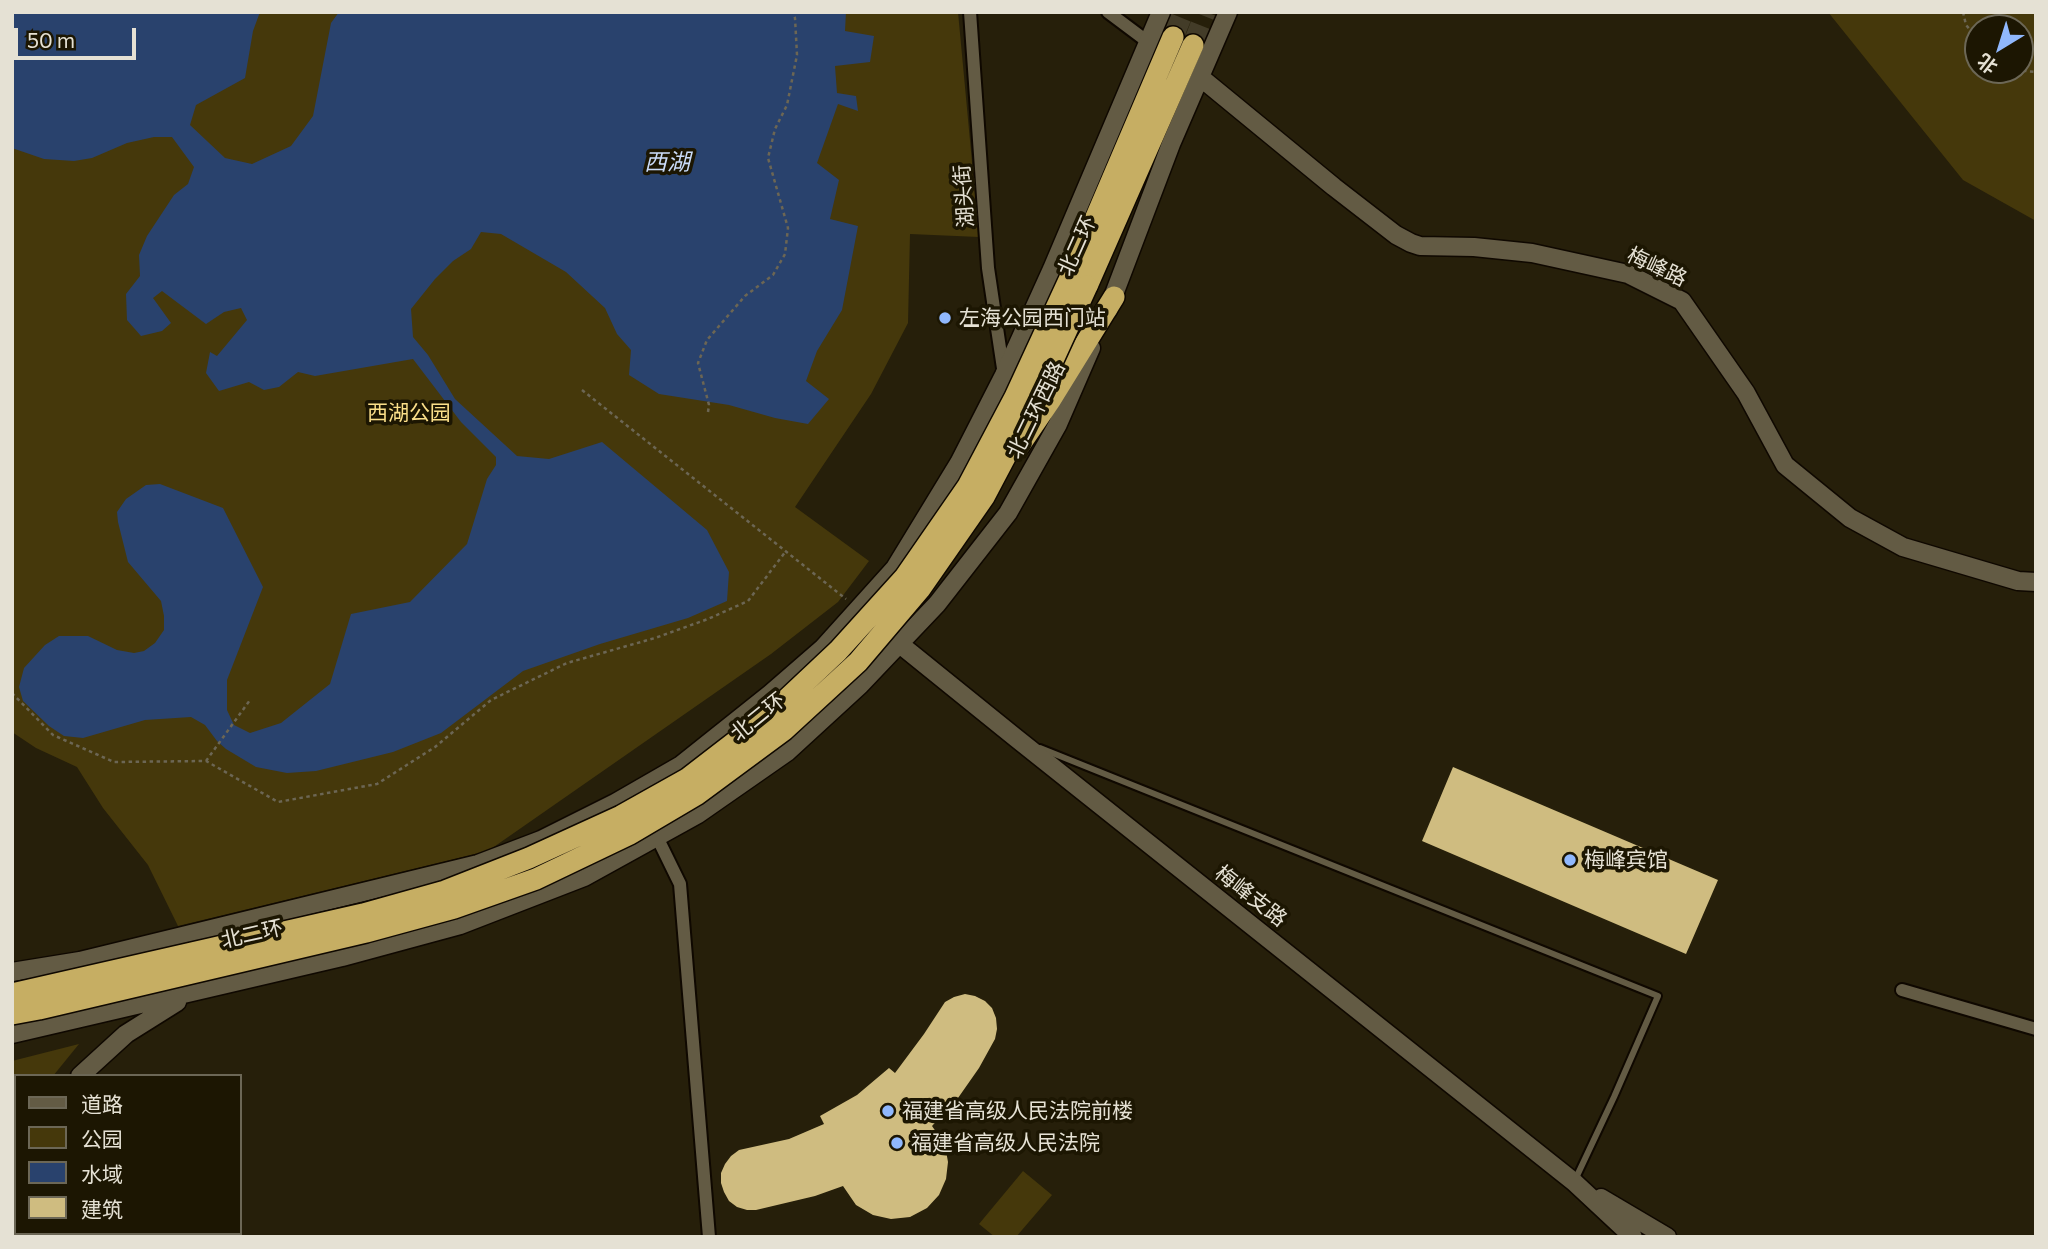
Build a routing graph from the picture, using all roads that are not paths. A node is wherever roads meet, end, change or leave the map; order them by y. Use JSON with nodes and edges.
{"nodes":[{"id":1,"x":970,"y":12,"type":"edge"},
{"id":2,"x":1108,"y":12,"type":"edge"},
{"id":3,"x":1161,"y":12,"type":"edge"},
{"id":4,"x":1228,"y":12,"type":"edge"},
{"id":5,"x":1183,"y":41,"type":"tunnel mouth"},
{"id":6,"x":1148,"y":42,"type":"junction"},
{"id":7,"x":1200,"y":77,"type":"junction"},
{"id":8,"x":1078,"y":282,"type":"junction"},
{"id":9,"x":1114,"y":297,"type":"junction"},
{"id":10,"x":1004,"y":376,"type":"junction"},
{"id":11,"x":984,"y":497,"type":"junction"},
{"id":12,"x":2036,"y":582,"type":"edge"},
{"id":13,"x":859,"y":609,"type":"junction"},
{"id":14,"x":900,"y":645,"type":"junction"},
{"id":15,"x":1016,"y":738,"type":"junction"},
{"id":16,"x":657,"y":837,"type":"junction"},
{"id":17,"x":12,"y":972,"type":"edge"},
{"id":18,"x":1902,"y":990,"type":"dead end"},
{"id":19,"x":196,"y":992,"type":"junction"},
{"id":20,"x":12,"y":994,"type":"edge"},
{"id":21,"x":12,"y":1014,"type":"edge"},
{"id":22,"x":2036,"y":1029,"type":"edge"},
{"id":23,"x":12,"y":1034,"type":"edge"},
{"id":24,"x":82,"y":1074,"type":"edge"},
{"id":25,"x":1574,"y":1182,"type":"junction"},
{"id":26,"x":709,"y":1237,"type":"edge"},
{"id":27,"x":1633,"y":1237,"type":"edge"},
{"id":28,"x":1667,"y":1237,"type":"edge"}],
"edges":[{"from":1,"to":10,"type":"street","name":"湖头街"},
{"from":2,"to":6,"type":"street"},
{"from":3,"to":6,"type":"main road"},
{"from":4,"to":7,"type":"main road","name":"北二环西路"},
{"from":5,"to":8,"type":"highway","name":"北二环"},
{"from":6,"to":10,"type":"main road"},
{"from":7,"to":9,"type":"main road","name":"北二环西路"},
{"from":7,"to":12,"type":"main road","name":"梅峰路"},
{"from":8,"to":11,"type":"highway","name":"北二环","bridge":true},
{"from":8,"to":20,"type":"highway","name":"北二环","bridge":true},
{"from":9,"to":11,"type":"highway","bridge":true},
{"from":9,"to":14,"type":"main road","name":"北二环西路"},
{"from":10,"to":13,"type":"main road"},
{"from":11,"to":21,"type":"highway","name":"北二环","bridge":true},
{"from":13,"to":14,"type":"main road"},
{"from":13,"to":17,"type":"main road"},
{"from":14,"to":15,"type":"main road","name":"梅峰支路"},
{"from":14,"to":16,"type":"main road","name":"北二环西路"},
{"from":15,"to":25,"type":"main road","name":"梅峰支路"},
{"from":15,"to":25,"type":"lane"},
{"from":16,"to":19,"type":"main road","name":"北二环西路"},
{"from":16,"to":26,"type":"street"},
{"from":18,"to":22,"type":"street"},
{"from":19,"to":23,"type":"main road","name":"北二环西路"},
{"from":19,"to":24,"type":"main road"},
{"from":25,"to":27,"type":"main road","name":"梅峰支路"},
{"from":25,"to":28,"type":"main road","name":"梅峰支路"}]}
